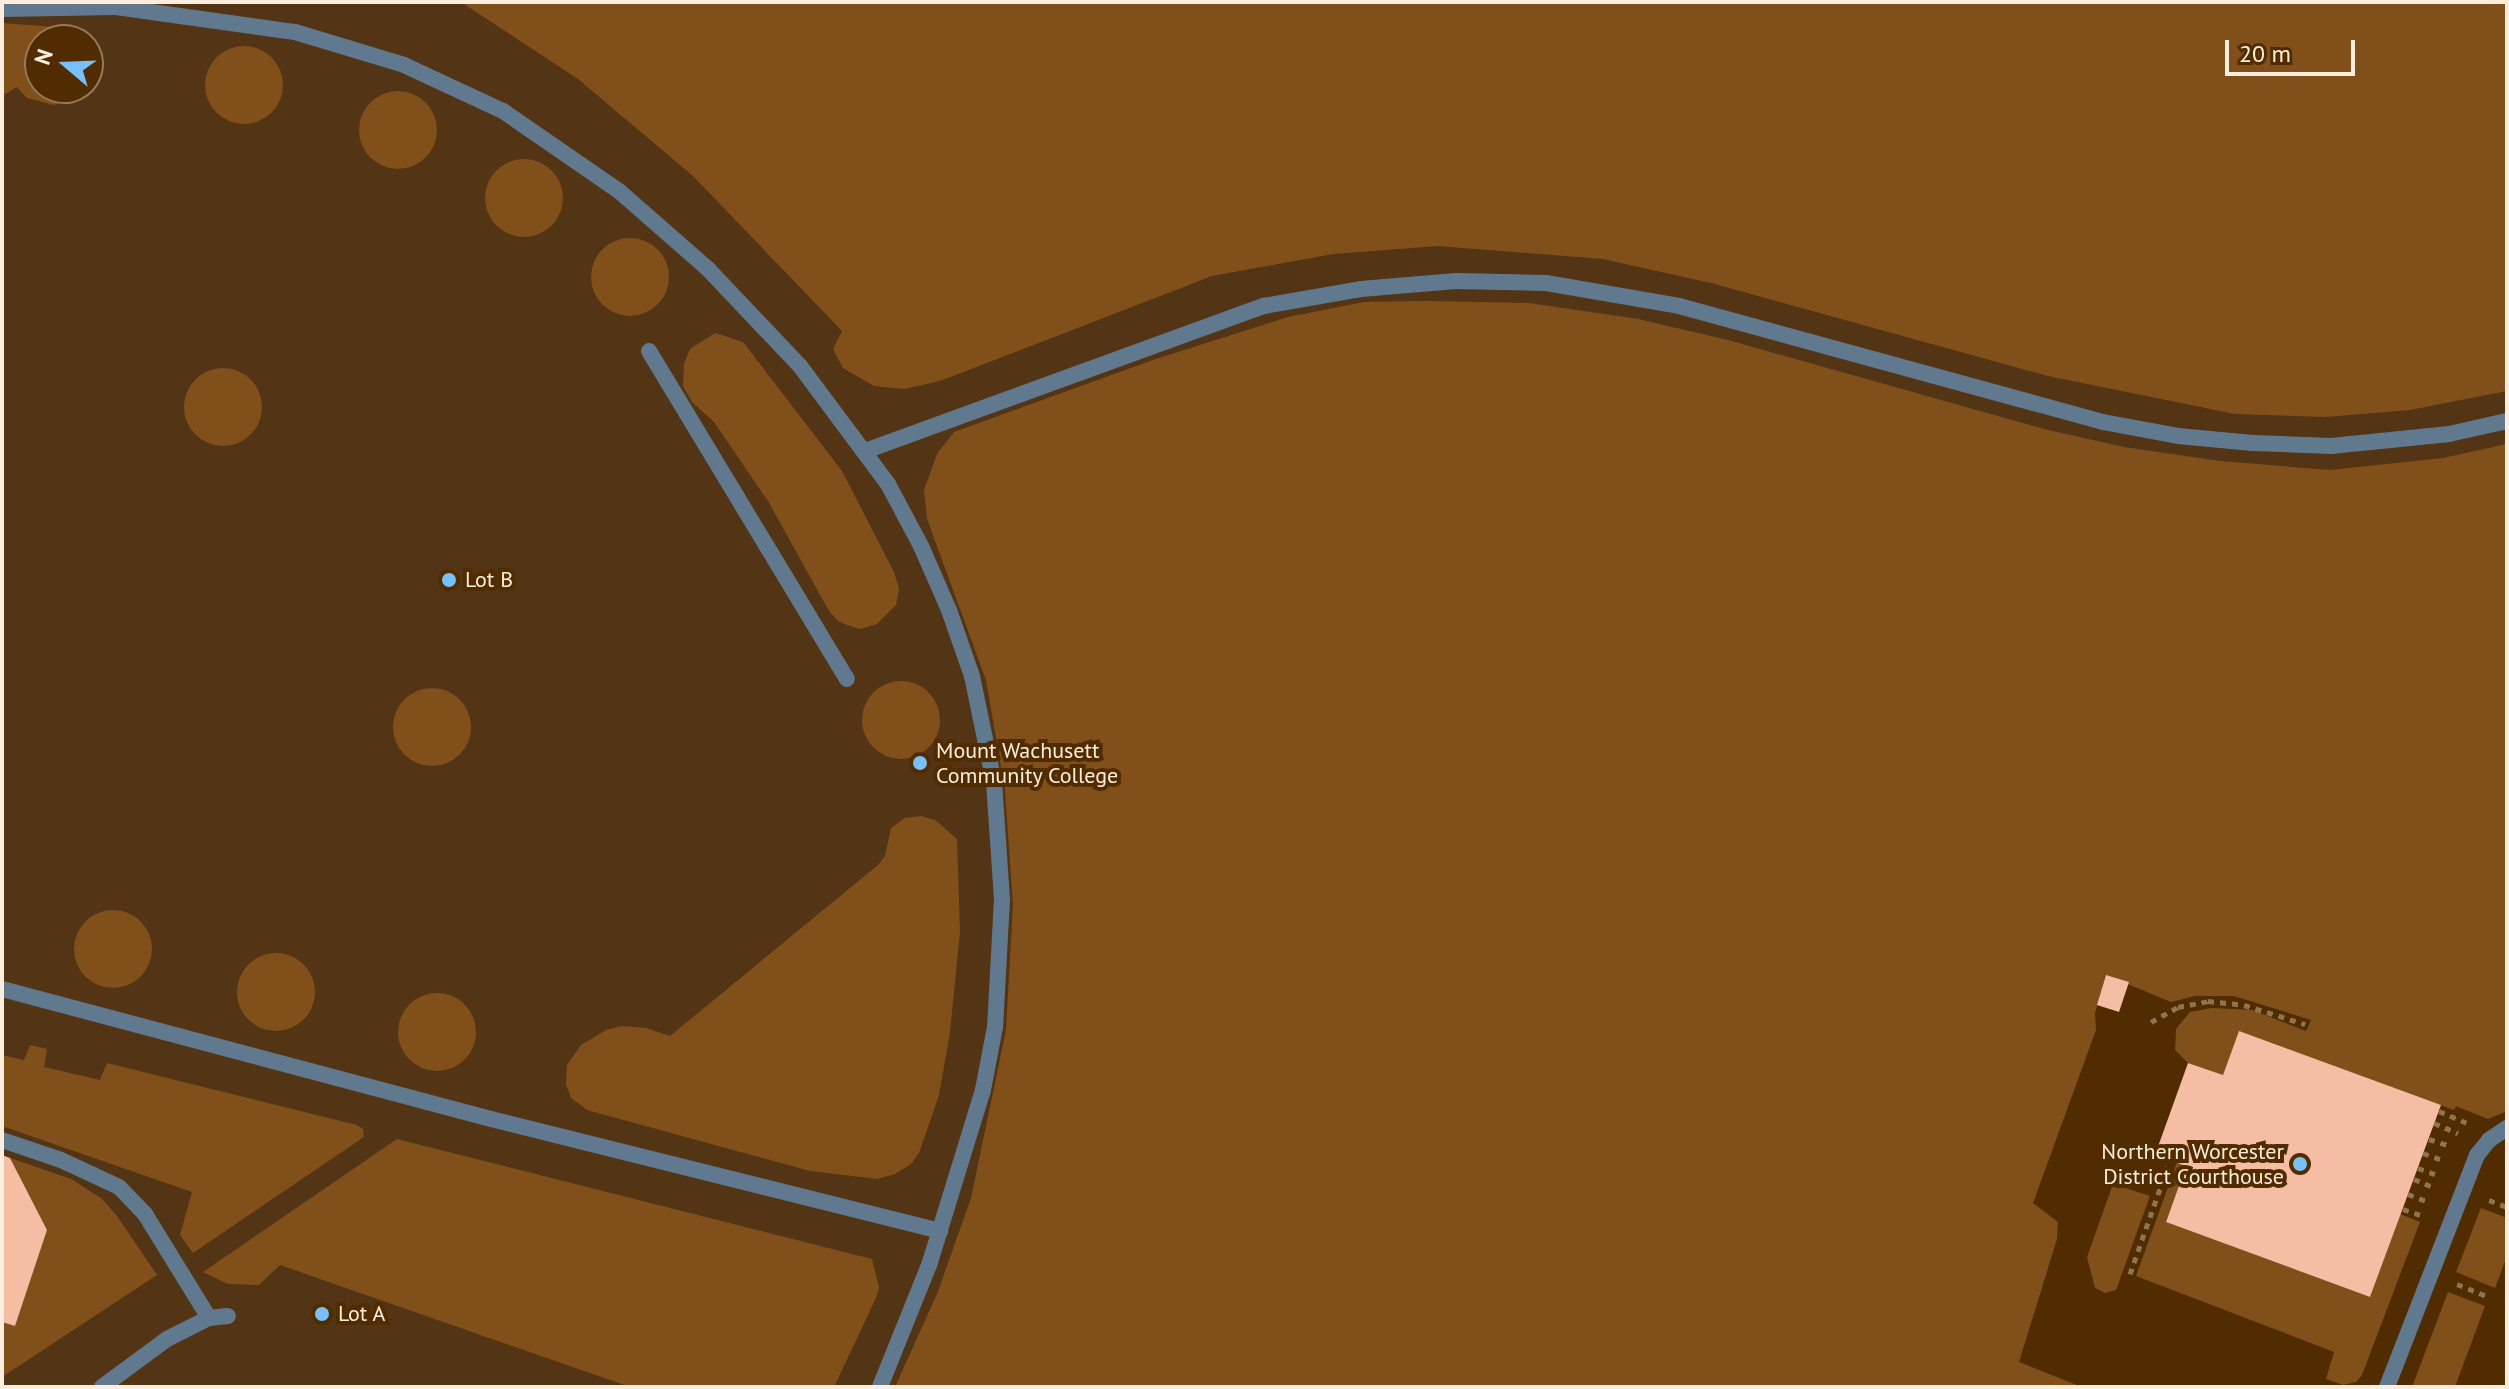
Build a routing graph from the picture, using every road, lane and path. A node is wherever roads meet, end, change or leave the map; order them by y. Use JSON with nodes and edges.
{"nodes":[{"id":1,"x":2,"y":9,"type":"edge"},
{"id":2,"x":649,"y":351,"type":"dead end"},
{"id":3,"x":2507,"y":421,"type":"edge"},
{"id":4,"x":865,"y":451,"type":"junction"},
{"id":5,"x":847,"y":679,"type":"dead end"},
{"id":6,"x":2,"y":989,"type":"edge"},
{"id":7,"x":2151,"y":1022,"type":"dead end"},
{"id":8,"x":2305,"y":1024,"type":"dead end"},
{"id":9,"x":2439,"y":1111,"type":"dead end"},
{"id":10,"x":2434,"y":1123,"type":"dead end"},
{"id":11,"x":2472,"y":1125,"type":"dead end"},
{"id":12,"x":2507,"y":1128,"type":"edge"},
{"id":13,"x":2463,"y":1135,"type":"dead end"},
{"id":14,"x":2429,"y":1139,"type":"dead end"},
{"id":15,"x":2,"y":1140,"type":"edge"},
{"id":16,"x":2456,"y":1148,"type":"dead end"},
{"id":17,"x":2423,"y":1153,"type":"dead end"},
{"id":18,"x":2170,"y":1160,"type":"dead end"},
{"id":19,"x":2450,"y":1163,"type":"dead end"},
{"id":20,"x":2418,"y":1168,"type":"dead end"},
{"id":21,"x":2444,"y":1178,"type":"dead end"},
{"id":22,"x":2414,"y":1179,"type":"dead end"},
{"id":23,"x":2439,"y":1189,"type":"dead end"},
{"id":24,"x":2408,"y":1194,"type":"dead end"},
{"id":25,"x":2485,"y":1199,"type":"dead end"},
{"id":26,"x":2434,"y":1204,"type":"dead end"},
{"id":27,"x":2507,"y":1207,"type":"edge"},
{"id":28,"x":2403,"y":1209,"type":"dead end"},
{"id":29,"x":2429,"y":1218,"type":"dead end"},
{"id":30,"x":940,"y":1231,"type":"junction"},
{"id":31,"x":2130,"y":1274,"type":"dead end"},
{"id":32,"x":2452,"y":1282,"type":"dead end"},
{"id":33,"x":2490,"y":1297,"type":"dead end"},
{"id":34,"x":228,"y":1316,"type":"dead end"},
{"id":35,"x":209,"y":1318,"type":"junction"},
{"id":36,"x":102,"y":1387,"type":"edge"},
{"id":37,"x":880,"y":1387,"type":"edge"},
{"id":38,"x":2387,"y":1387,"type":"edge"}],
"edges":[{"from":1,"to":4,"type":"lane"},
{"from":2,"to":5,"type":"lane"},
{"from":3,"to":4,"type":"lane"},
{"from":4,"to":30,"type":"lane"},
{"from":6,"to":30,"type":"lane"},
{"from":7,"to":8,"type":"path"},
{"from":9,"to":11,"type":"path"},
{"from":10,"to":13,"type":"path"},
{"from":12,"to":38,"type":"lane"},
{"from":14,"to":16,"type":"path"},
{"from":15,"to":35,"type":"lane"},
{"from":17,"to":19,"type":"path"},
{"from":18,"to":31,"type":"path"},
{"from":20,"to":21,"type":"path"},
{"from":22,"to":23,"type":"path"},
{"from":24,"to":26,"type":"path"},
{"from":25,"to":27,"type":"path"},
{"from":28,"to":29,"type":"path"},
{"from":30,"to":37,"type":"lane"},
{"from":32,"to":33,"type":"path"},
{"from":34,"to":35,"type":"lane"},
{"from":35,"to":36,"type":"lane"}]}
